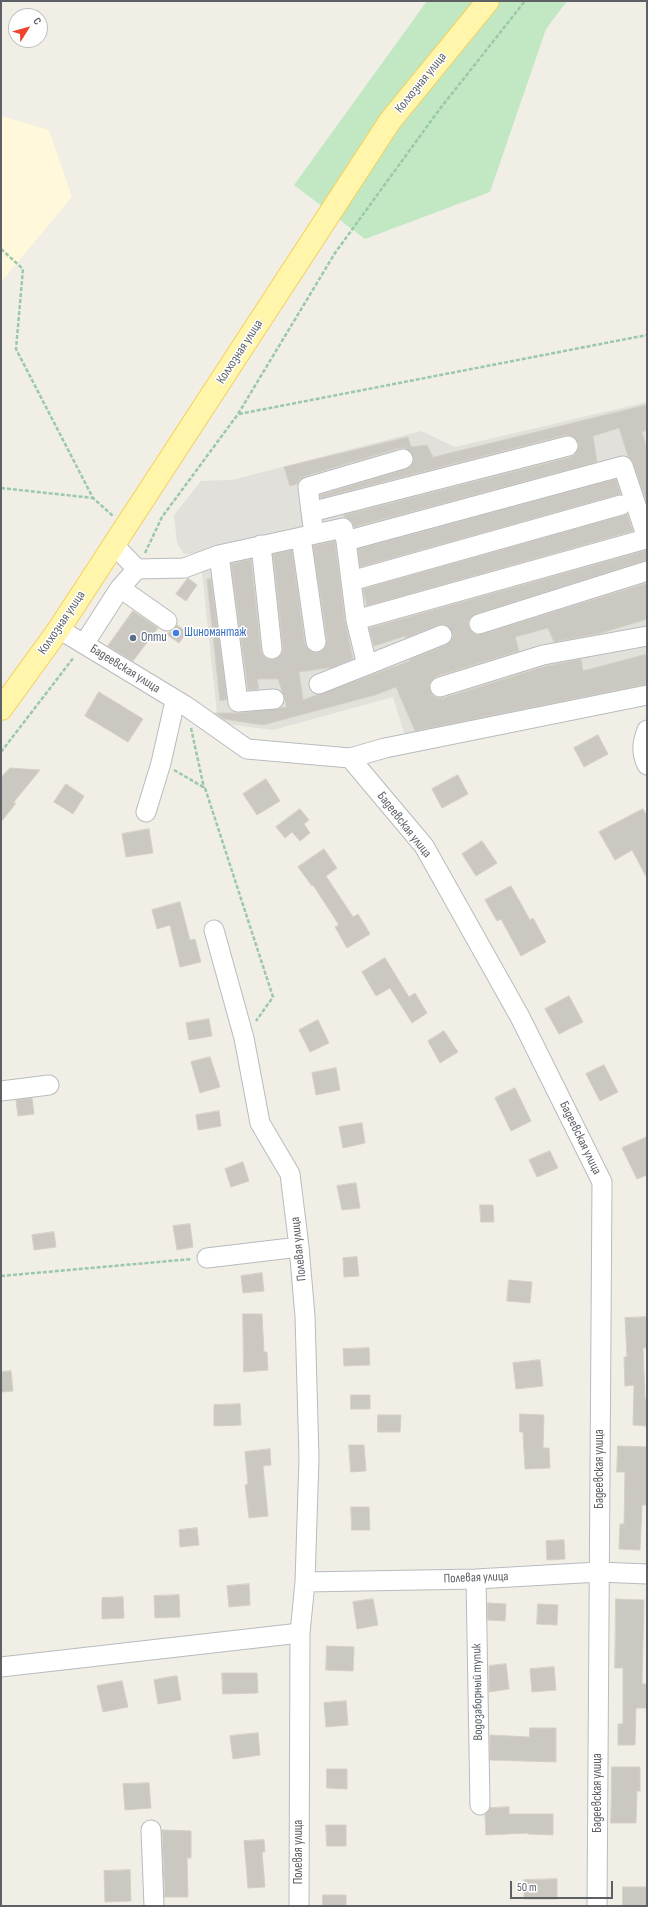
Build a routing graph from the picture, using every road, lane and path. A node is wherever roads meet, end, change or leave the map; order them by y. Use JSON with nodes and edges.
{"nodes":[{"id":1,"x":488,"y":1,"type":"edge"},
{"id":2,"x":525,"y":1,"type":"edge"},
{"id":3,"x":1,"y":249,"type":"edge"},
{"id":4,"x":647,"y":335,"type":"edge"},
{"id":5,"x":238,"y":414,"type":"junction"},
{"id":6,"x":568,"y":446,"type":"dead end"},
{"id":7,"x":403,"y":459,"type":"dead end"},
{"id":8,"x":1,"y":488,"type":"edge"},
{"id":9,"x":93,"y":498,"type":"junction"},
{"id":10,"x":621,"y":505,"type":"dead end"},
{"id":11,"x":311,"y":512,"type":"junction"},
{"id":12,"x":126,"y":526,"type":"junction"},
{"id":13,"x":307,"y":535,"type":"junction"},
{"id":14,"x":647,"y":539,"type":"edge"},
{"id":15,"x":346,"y":542,"type":"junction"},
{"id":16,"x":114,"y":545,"type":"junction"},
{"id":17,"x":261,"y":545,"type":"junction"},
{"id":18,"x":219,"y":555,"type":"junction"},
{"id":19,"x":137,"y":569,"type":"junction"},
{"id":20,"x":647,"y":571,"type":"edge"},
{"id":21,"x":351,"y":581,"type":"junction"},
{"id":22,"x":120,"y":588,"type":"junction"},
{"id":23,"x":356,"y":620,"type":"junction"},
{"id":24,"x":167,"y":621,"type":"dead end"},
{"id":25,"x":479,"y":624,"type":"dead end"},
{"id":26,"x":59,"y":629,"type":"junction"},
{"id":27,"x":442,"y":635,"type":"dead end"},
{"id":28,"x":647,"y":636,"type":"edge"},
{"id":29,"x":316,"y":642,"type":"dead end"},
{"id":30,"x":84,"y":644,"type":"junction"},
{"id":31,"x":272,"y":650,"type":"dead end"},
{"id":32,"x":367,"y":665,"type":"junction"},
{"id":33,"x":319,"y":684,"type":"dead end"},
{"id":34,"x":440,"y":687,"type":"dead end"},
{"id":35,"x":647,"y":695,"type":"edge"},
{"id":36,"x":274,"y":699,"type":"dead end"},
{"id":37,"x":181,"y":703,"type":"junction"},
{"id":38,"x":1,"y":709,"type":"edge"},
{"id":39,"x":647,"y":730,"type":"edge"},
{"id":40,"x":1,"y":752,"type":"edge"},
{"id":41,"x":350,"y":758,"type":"junction"},
{"id":42,"x":162,"y":763,"type":"junction"},
{"id":43,"x":647,"y":765,"type":"edge"},
{"id":44,"x":204,"y":788,"type":"junction"},
{"id":45,"x":146,"y":812,"type":"dead end"},
{"id":46,"x":214,"y":930,"type":"dead end"},
{"id":47,"x":244,"y":1038,"type":"junction"},
{"id":48,"x":49,"y":1085,"type":"dead end"},
{"id":49,"x":1,"y":1090,"type":"edge"},
{"id":50,"x":299,"y":1247,"type":"junction"},
{"id":51,"x":207,"y":1258,"type":"joint"},
{"id":52,"x":1,"y":1276,"type":"edge"},
{"id":53,"x":599,"y":1572,"type":"junction"},
{"id":54,"x":647,"y":1574,"type":"edge"},
{"id":55,"x":476,"y":1579,"type":"junction"},
{"id":56,"x":306,"y":1582,"type":"junction"},
{"id":57,"x":300,"y":1633,"type":"junction"},
{"id":58,"x":1,"y":1667,"type":"edge"},
{"id":59,"x":480,"y":1806,"type":"dead end"},
{"id":60,"x":151,"y":1830,"type":"dead end"},
{"id":61,"x":154,"y":1906,"type":"edge"},
{"id":62,"x":299,"y":1906,"type":"edge"},
{"id":63,"x":597,"y":1906,"type":"edge"}],
"edges":[{"from":1,"to":12,"type":"main road","name":"Колхозная улица"},
{"from":2,"to":5,"type":"path"},
{"from":3,"to":9,"type":"path"},
{"from":4,"to":5,"type":"path"},
{"from":5,"to":19,"type":"path"},
{"from":6,"to":11,"type":"street"},
{"from":7,"to":11,"type":"street"},
{"from":8,"to":9,"type":"path"},
{"from":9,"to":12,"type":"path"},
{"from":10,"to":21,"type":"street"},
{"from":11,"to":13,"type":"street"},
{"from":12,"to":16,"type":"main road","name":"Колхозная улица"},
{"from":13,"to":15,"type":"street"},
{"from":13,"to":17,"type":"street"},
{"from":13,"to":29,"type":"street"},
{"from":14,"to":15,"type":"street"},
{"from":14,"to":23,"type":"street"},
{"from":15,"to":21,"type":"street"},
{"from":16,"to":19,"type":"street"},
{"from":16,"to":26,"type":"main road","name":"Колхозная улица"},
{"from":17,"to":18,"type":"street"},
{"from":17,"to":31,"type":"street"},
{"from":18,"to":19,"type":"street"},
{"from":18,"to":36,"type":"street"},
{"from":19,"to":22,"type":"street"},
{"from":20,"to":25,"type":"street"},
{"from":21,"to":23,"type":"street"},
{"from":22,"to":24,"type":"street"},
{"from":22,"to":30,"type":"street"},
{"from":23,"to":32,"type":"street"},
{"from":26,"to":30,"type":"street","name":"Бадеевская улица"},
{"from":26,"to":38,"type":"main road","name":"Колхозная улица"},
{"from":27,"to":32,"type":"street"},
{"from":28,"to":34,"type":"street"},
{"from":30,"to":37,"type":"street","name":"Бадеевская улица"},
{"from":30,"to":40,"type":"path"},
{"from":32,"to":33,"type":"street"},
{"from":35,"to":41,"type":"street"},
{"from":37,"to":41,"type":"street","name":"Бадеевская улица"},
{"from":37,"to":42,"type":"street"},
{"from":37,"to":44,"type":"path"},
{"from":39,"to":43,"type":"street"},
{"from":41,"to":53,"type":"street","name":"Бадеевская улица"},
{"from":42,"to":44,"type":"path"},
{"from":42,"to":45,"type":"street"},
{"from":44,"to":47,"type":"path"},
{"from":46,"to":47,"type":"street","name":"Полевая улица"},
{"from":47,"to":50,"type":"street","name":"Полевая улица"},
{"from":48,"to":49,"type":"street"},
{"from":50,"to":51,"type":"street"},
{"from":50,"to":56,"type":"street","name":"Полевая улица"},
{"from":51,"to":52,"type":"path"},
{"from":53,"to":54,"type":"street","name":"Полевая улица"},
{"from":53,"to":55,"type":"street","name":"Полевая улица"},
{"from":53,"to":63,"type":"street","name":"Бадеевская улица"},
{"from":55,"to":56,"type":"street","name":"Полевая улица"},
{"from":55,"to":59,"type":"street","name":"Водозаборный тупик"},
{"from":56,"to":57,"type":"street","name":"Полевая улица"},
{"from":57,"to":58,"type":"street"},
{"from":57,"to":62,"type":"street","name":"Полевая улица"},
{"from":60,"to":61,"type":"street"}]}
